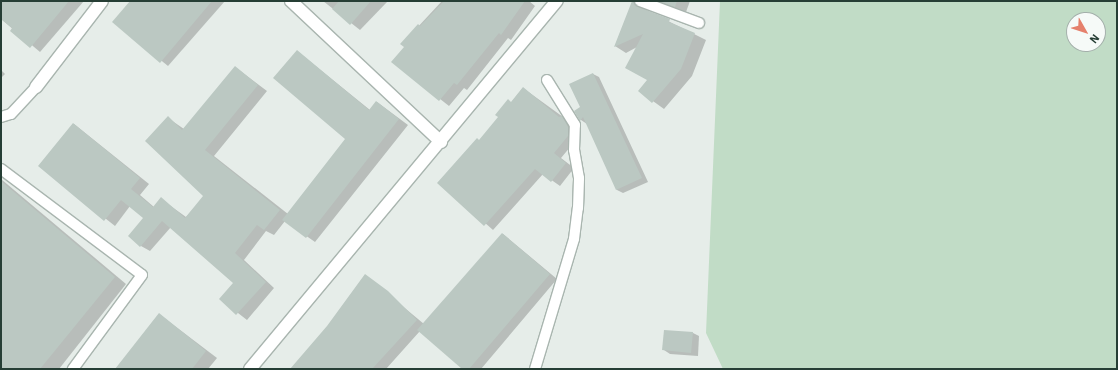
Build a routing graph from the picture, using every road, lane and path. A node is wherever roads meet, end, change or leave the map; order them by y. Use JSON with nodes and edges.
{"nodes":[{"id":1,"x":102,"y":1,"type":"edge"},
{"id":2,"x":291,"y":1,"type":"edge"},
{"id":3,"x":557,"y":1,"type":"edge"},
{"id":4,"x":640,"y":1,"type":"edge"},
{"id":5,"x":699,"y":23,"type":"dead end"},
{"id":6,"x":547,"y":80,"type":"dead end"},
{"id":7,"x":36,"y":87,"type":"joint"},
{"id":8,"x":1,"y":117,"type":"edge"},
{"id":9,"x":441,"y":142,"type":"junction"},
{"id":10,"x":1,"y":169,"type":"edge"},
{"id":11,"x":73,"y":369,"type":"edge"},
{"id":12,"x":250,"y":369,"type":"edge"},
{"id":13,"x":535,"y":369,"type":"edge"}],
"edges":[{"from":1,"to":7,"type":"street"},
{"from":2,"to":9,"type":"street"},
{"from":3,"to":9,"type":"street"},
{"from":4,"to":5,"type":"lane"},
{"from":6,"to":13,"type":"lane"},
{"from":7,"to":8,"type":"lane"},
{"from":9,"to":12,"type":"street"},
{"from":10,"to":11,"type":"lane"}]}
